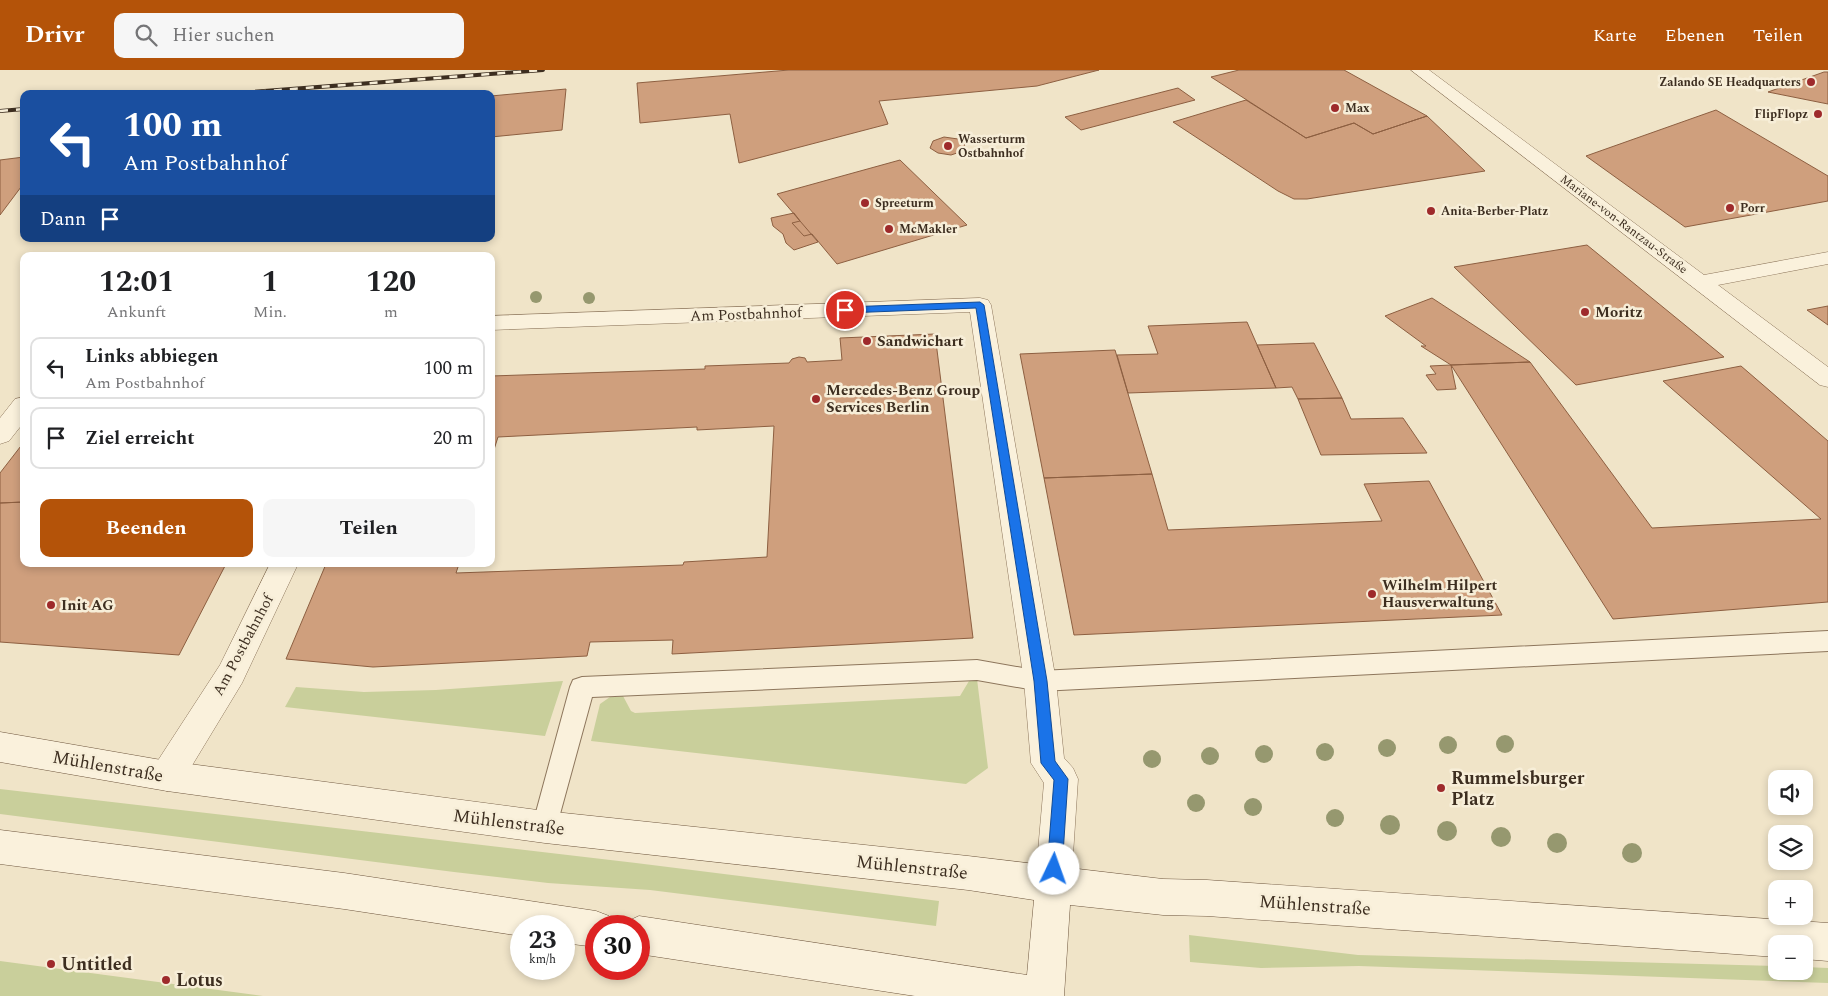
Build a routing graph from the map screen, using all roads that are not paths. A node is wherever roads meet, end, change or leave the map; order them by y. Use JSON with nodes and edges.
{"nodes":[{"id":1,"x":1419,"y":70,"type":"edge"},
{"id":2,"x":1828,"y":258,"type":"edge"},
{"id":3,"x":1701,"y":282,"type":"junction"},
{"id":4,"x":495,"y":323,"type":"edge"},
{"id":5,"x":1828,"y":379,"type":"edge"},
{"id":6,"x":20,"y":410,"type":"edge"},
{"id":7,"x":0,"y":435,"type":"edge"},
{"id":8,"x":283,"y":567,"type":"edge"},
{"id":9,"x":1828,"y":641,"type":"edge"},
{"id":10,"x":1040,"y":681,"type":"junction"},
{"id":11,"x":0,"y":748,"type":"edge"},
{"id":12,"x":167,"y":776,"type":"junction"},
{"id":13,"x":545,"y":827,"type":"junction"},
{"id":14,"x":0,"y":847,"type":"edge"},
{"id":15,"x":1053,"y":885,"type":"junction"},
{"id":16,"x":585,"y":926,"type":"edge"},
{"id":17,"x":650,"y":937,"type":"edge"},
{"id":18,"x":1828,"y":942,"type":"edge"},
{"id":19,"x":1040,"y":996,"type":"edge"},
{"id":20,"x":1046,"y":996,"type":"edge"}],
"edges":[{"from":1,"to":3,"type":"street","name":"Mariane-von-Rantzau-Straße"},
{"from":2,"to":3,"type":"street"},
{"from":3,"to":5,"type":"street","name":"Mariane-von-Rantzau-Straße"},
{"from":4,"to":10,"type":"street","name":"Am Postbahnhof"},
{"from":6,"to":7,"type":"street"},
{"from":8,"to":12,"type":"street","name":"Am Postbahnhof"},
{"from":9,"to":10,"type":"lane"},
{"from":10,"to":13,"type":"lane"},
{"from":10,"to":15,"type":"street","name":"Am Postbahnhof"},
{"from":11,"to":12,"type":"street","name":"Mühlenstraße"},
{"from":12,"to":13,"type":"street","name":"Mühlenstraße"},
{"from":13,"to":15,"type":"street","name":"Mühlenstraße"},
{"from":14,"to":16,"type":"street"},
{"from":15,"to":18,"type":"street","name":"Mühlenstraße"},
{"from":15,"to":20,"type":"street","name":"Am Postbahnhof"},
{"from":17,"to":19,"type":"street"}]}
